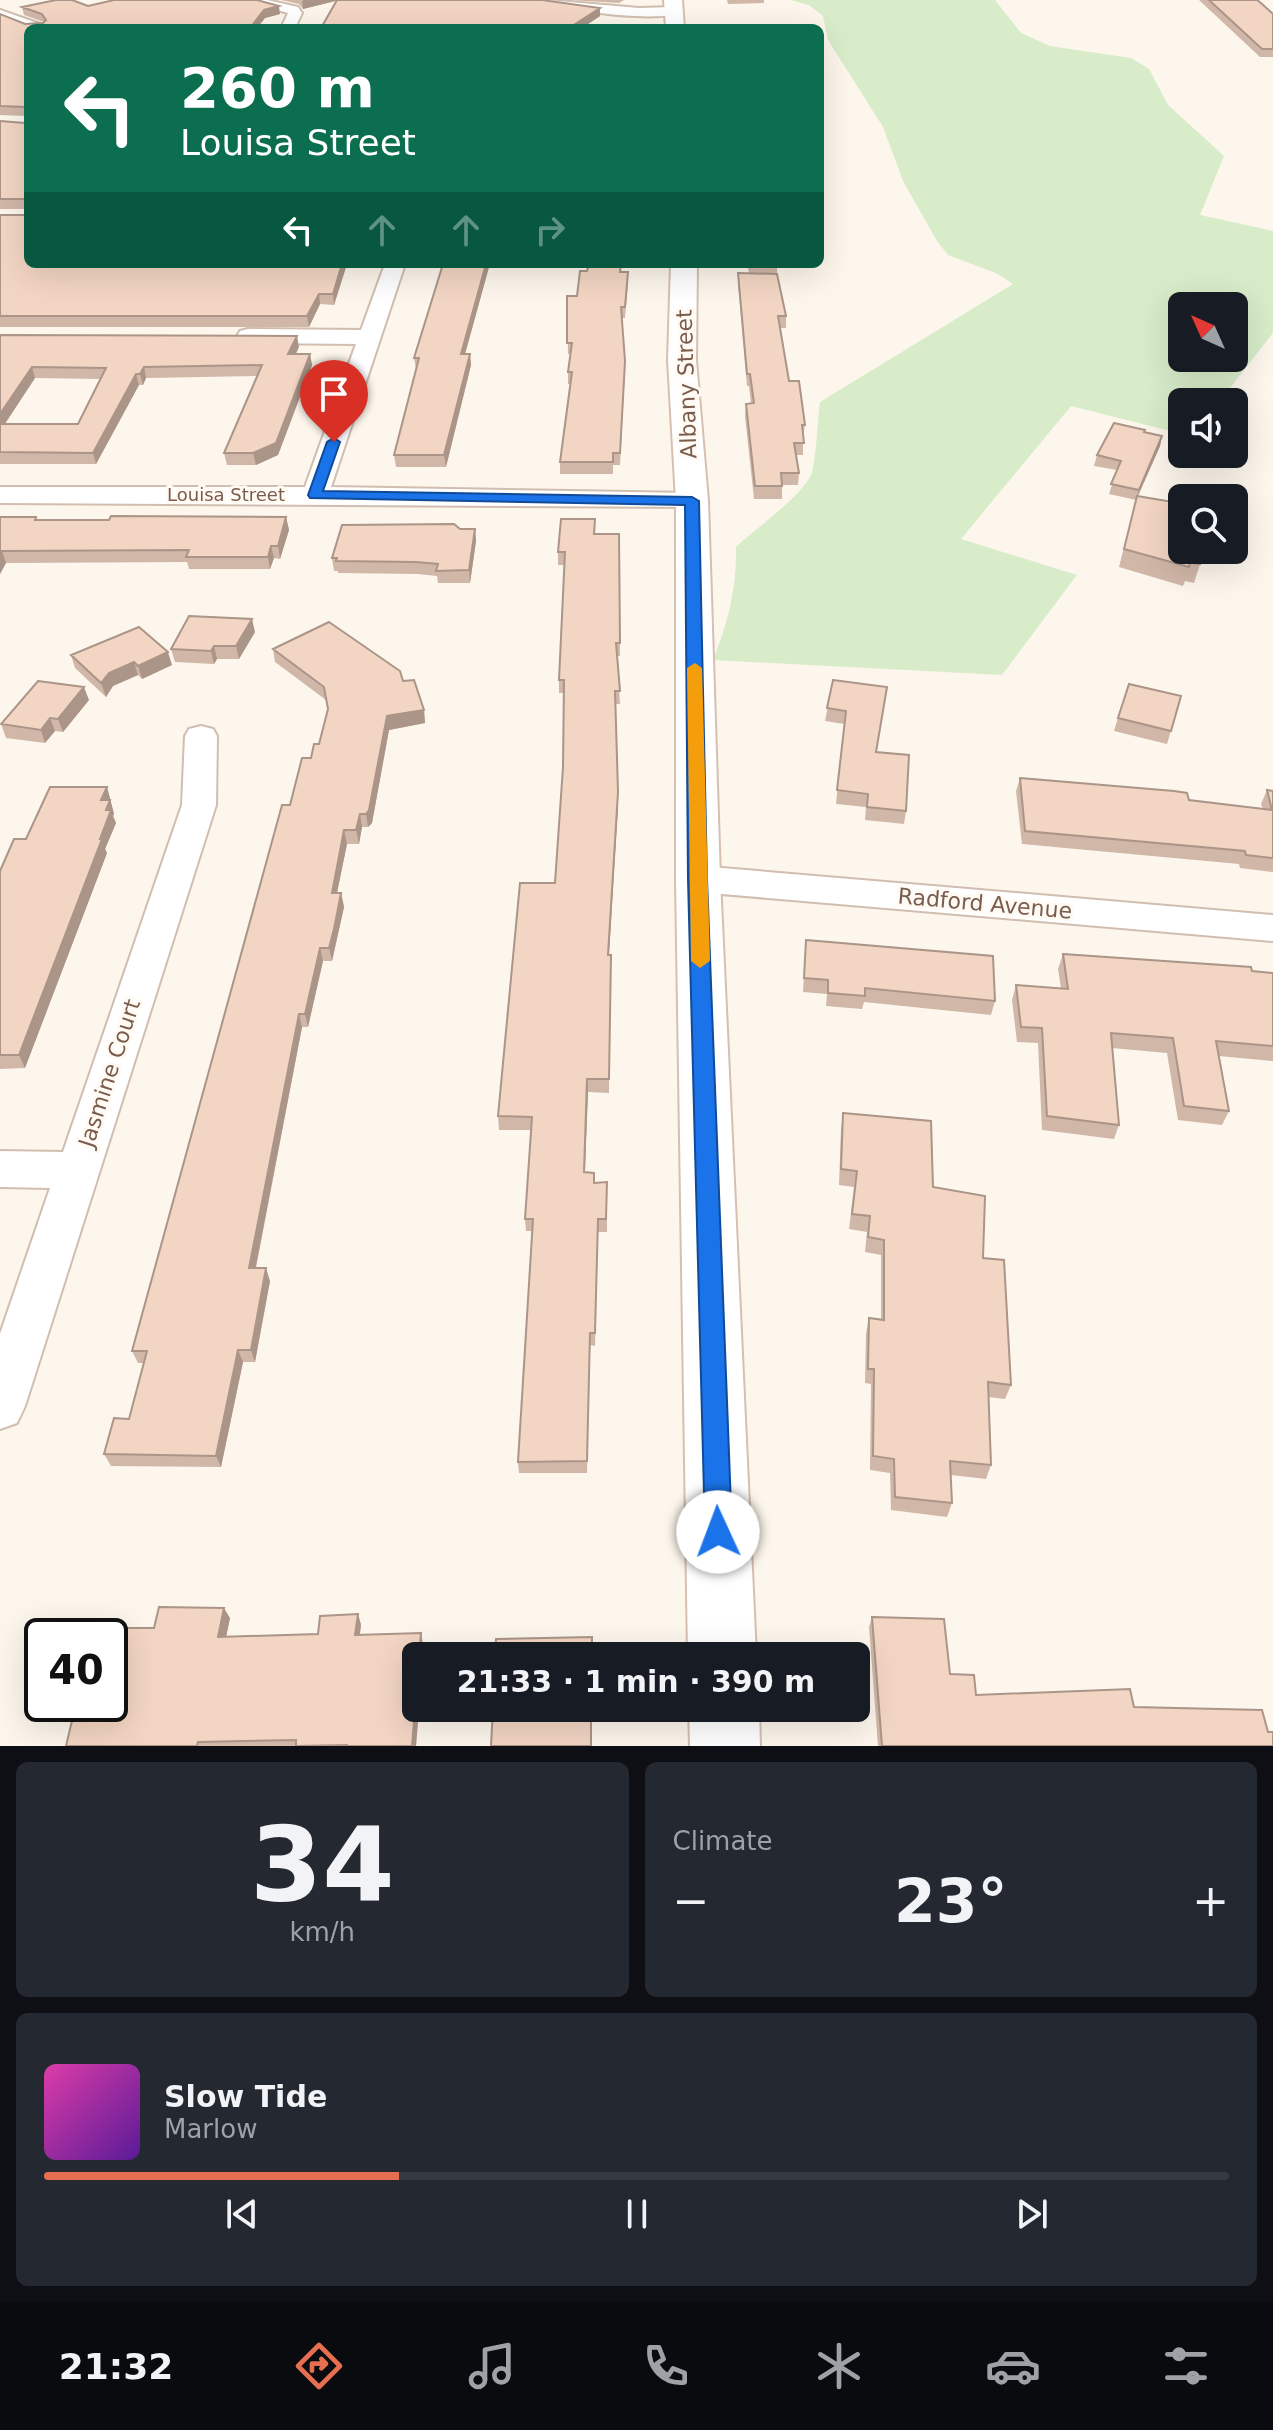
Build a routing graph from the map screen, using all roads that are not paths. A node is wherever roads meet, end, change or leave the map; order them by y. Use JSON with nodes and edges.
{"nodes":[{"id":1,"x":248,"y":0,"type":"edge"},
{"id":2,"x":543,"y":1,"type":"edge"},
{"id":3,"x":674,"y":13,"type":"edge"},
{"id":4,"x":0,"y":14,"type":"edge"},
{"id":5,"x":27,"y":24,"type":"edge"},
{"id":6,"x":290,"y":24,"type":"edge"},
{"id":7,"x":626,"y":24,"type":"edge"},
{"id":8,"x":394,"y":268,"type":"edge"},
{"id":9,"x":684,"y":268,"type":"edge"},
{"id":10,"x":232,"y":336,"type":"edge"},
{"id":11,"x":371,"y":337,"type":"junction"},
{"id":12,"x":0,"y":495,"type":"edge"},
{"id":13,"x":315,"y":495,"type":"junction"},
{"id":14,"x":692,"y":501,"type":"junction"},
{"id":15,"x":201,"y":736,"type":"dead end"},
{"id":16,"x":698,"y":879,"type":"junction"},
{"id":17,"x":1273,"y":928,"type":"edge"},
{"id":18,"x":0,"y":1169,"type":"edge"},
{"id":19,"x":77,"y":1170,"type":"junction"},
{"id":20,"x":0,"y":1406,"type":"edge"},
{"id":21,"x":722,"y":1642,"type":"edge"},
{"id":22,"x":724,"y":1722,"type":"edge"},
{"id":23,"x":725,"y":1746,"type":"edge"}],
"edges":[{"from":1,"to":6,"type":"street"},
{"from":2,"to":3,"type":"street"},
{"from":2,"to":7,"type":"street"},
{"from":4,"to":5,"type":"street"},
{"from":8,"to":11,"type":"street"},
{"from":9,"to":14,"type":"street","name":"Albany Street"},
{"from":10,"to":11,"type":"street"},
{"from":11,"to":13,"type":"street"},
{"from":12,"to":13,"type":"street","name":"Louisa Street"},
{"from":13,"to":14,"type":"street","name":"Louisa Street"},
{"from":14,"to":16,"type":"street","name":"Albany Street"},
{"from":15,"to":19,"type":"street","name":"Jasmine Court"},
{"from":16,"to":17,"type":"street","name":"Radford Avenue"},
{"from":16,"to":21,"type":"street","name":"Albany Street"},
{"from":18,"to":19,"type":"street"},
{"from":19,"to":20,"type":"street","name":"Jasmine Court"},
{"from":22,"to":23,"type":"street"}]}
